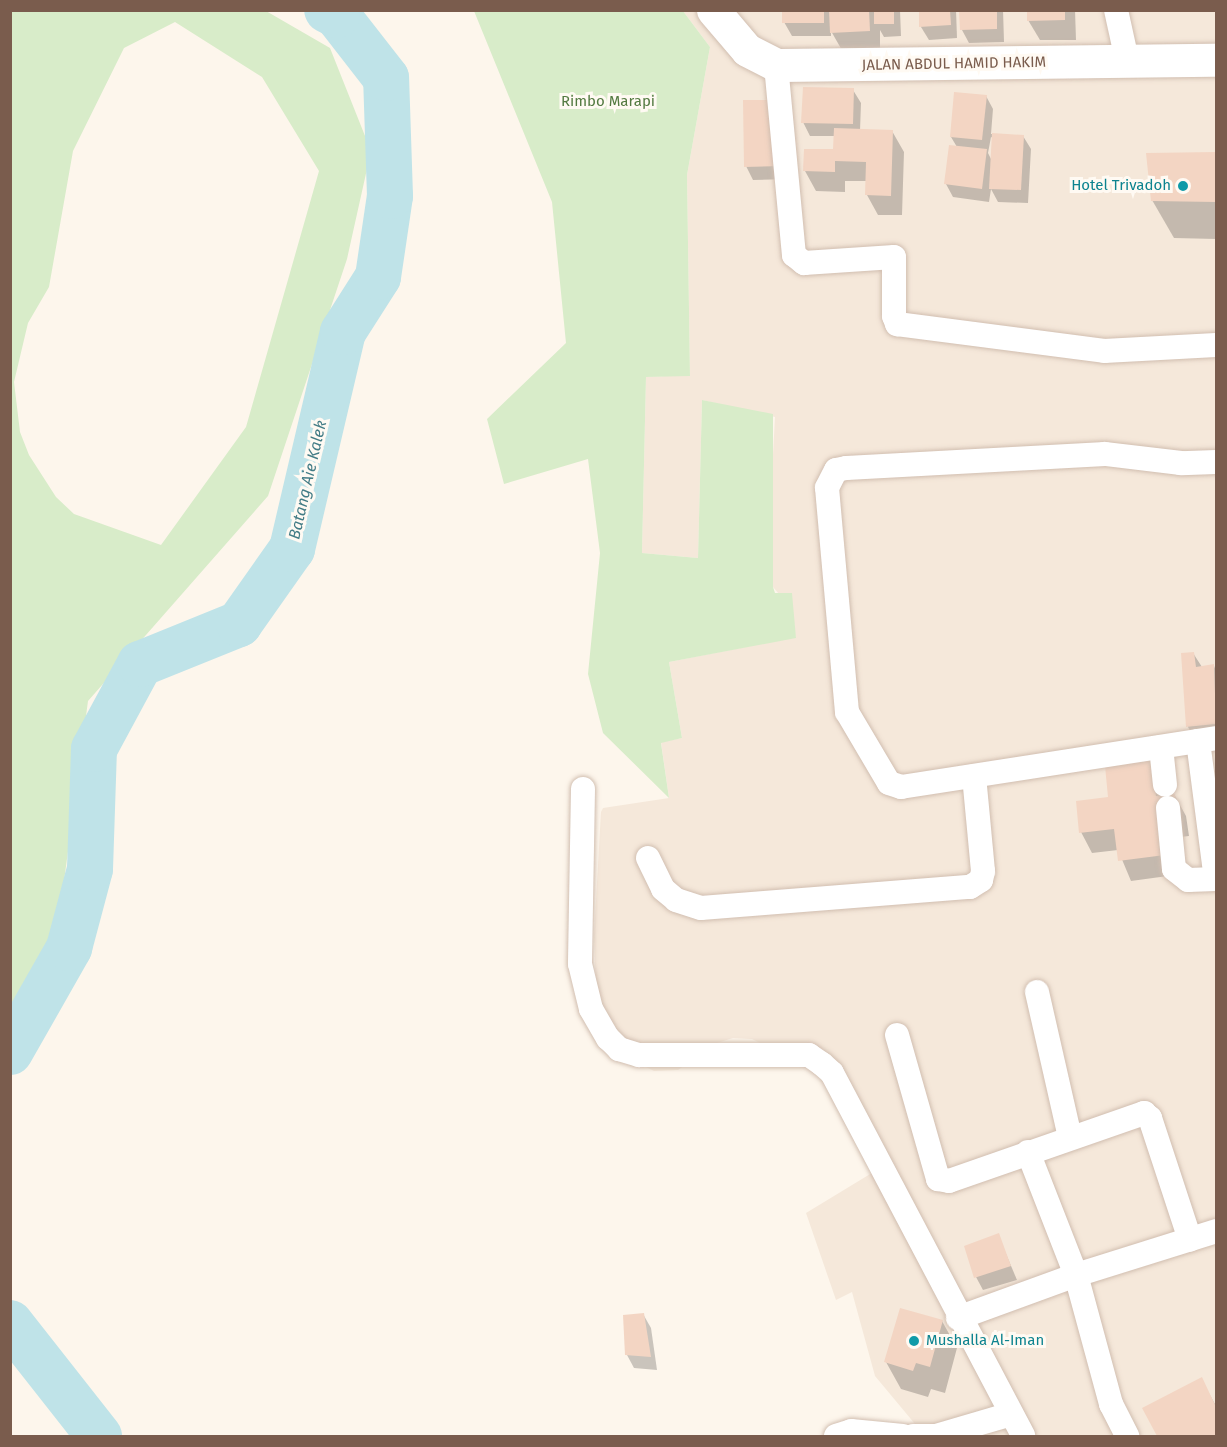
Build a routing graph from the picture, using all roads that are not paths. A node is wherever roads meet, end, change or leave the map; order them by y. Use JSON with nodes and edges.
{"nodes":[{"id":1,"x":713,"y":10,"type":"edge"},
{"id":2,"x":1116,"y":10,"type":"edge"},
{"id":3,"x":1127,"y":60,"type":"junction"},
{"id":4,"x":1216,"y":60,"type":"edge"},
{"id":5,"x":776,"y":65,"type":"junction"},
{"id":6,"x":1216,"y":345,"type":"edge"},
{"id":7,"x":1216,"y":462,"type":"edge"},
{"id":8,"x":1207,"y":740,"type":"edge"},
{"id":9,"x":1161,"y":747,"type":"junction"},
{"id":10,"x":974,"y":776,"type":"junction"},
{"id":11,"x":583,"y":789,"type":"dead end"},
{"id":12,"x":648,"y":858,"type":"dead end"},
{"id":13,"x":1216,"y":879,"type":"edge"},
{"id":14,"x":1037,"y":992,"type":"dead end"},
{"id":15,"x":897,"y":1035,"type":"dead end"},
{"id":16,"x":1070,"y":1137,"type":"junction"},
{"id":17,"x":1028,"y":1152,"type":"junction"},
{"id":18,"x":1216,"y":1231,"type":"edge"},
{"id":19,"x":1190,"y":1240,"type":"junction"},
{"id":20,"x":1076,"y":1275,"type":"junction"},
{"id":21,"x":958,"y":1318,"type":"junction"},
{"id":22,"x":1011,"y":1414,"type":"junction"},
{"id":23,"x":836,"y":1437,"type":"edge"},
{"id":24,"x":903,"y":1437,"type":"edge"},
{"id":25,"x":913,"y":1437,"type":"edge"},
{"id":26,"x":1023,"y":1437,"type":"edge"},
{"id":27,"x":1127,"y":1437,"type":"edge"}],
"edges":[{"from":1,"to":5,"type":"main road","name":"JALAN ABDUL HAMID HAKIM"},
{"from":2,"to":3,"type":"street"},
{"from":3,"to":4,"type":"main road","name":"JALAN ABDUL HAMID HAKIM"},
{"from":3,"to":5,"type":"main road","name":"JALAN ABDUL HAMID HAKIM"},
{"from":5,"to":6,"type":"street"},
{"from":7,"to":10,"type":"street"},
{"from":8,"to":9,"type":"street"},
{"from":8,"to":13,"type":"street"},
{"from":9,"to":10,"type":"street"},
{"from":9,"to":13,"type":"street"},
{"from":10,"to":12,"type":"street"},
{"from":11,"to":21,"type":"street"},
{"from":14,"to":16,"type":"street"},
{"from":15,"to":17,"type":"street"},
{"from":16,"to":17,"type":"street"},
{"from":16,"to":19,"type":"street"},
{"from":17,"to":20,"type":"street"},
{"from":18,"to":19,"type":"street"},
{"from":19,"to":20,"type":"street"},
{"from":20,"to":21,"type":"street"},
{"from":20,"to":27,"type":"street"},
{"from":21,"to":22,"type":"street"},
{"from":22,"to":25,"type":"street"},
{"from":22,"to":26,"type":"street"},
{"from":23,"to":24,"type":"street"}]}
